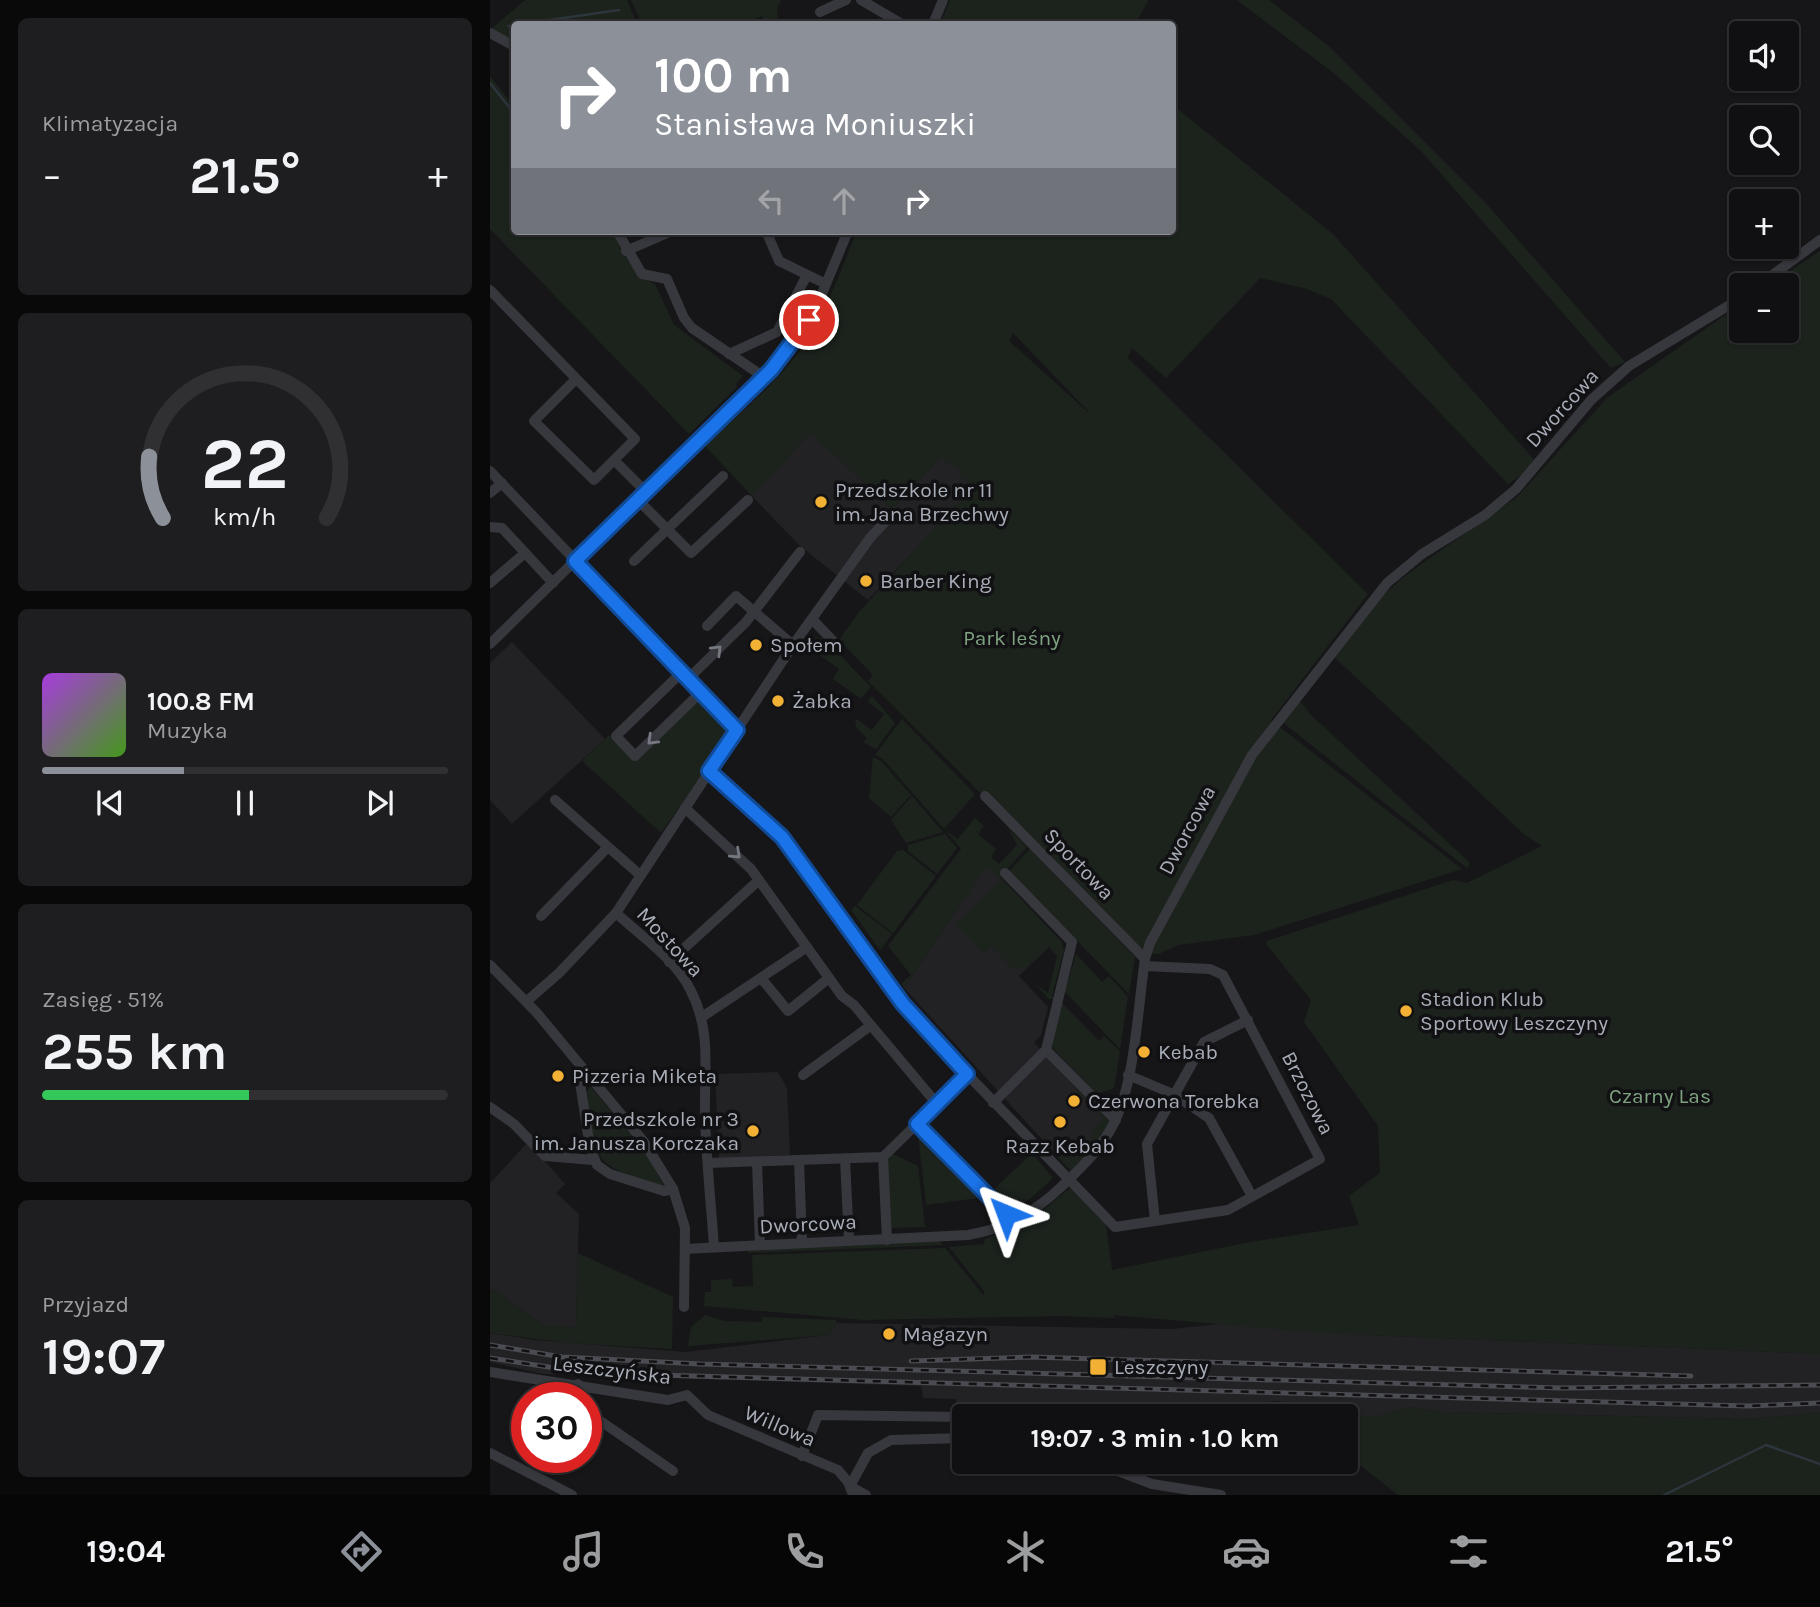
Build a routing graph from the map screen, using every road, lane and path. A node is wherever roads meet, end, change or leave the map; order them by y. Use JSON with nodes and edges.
{"nodes":[{"id":1,"x":846,"y":0,"type":"edge"},
{"id":2,"x":861,"y":0,"type":"edge"},
{"id":3,"x":943,"y":0,"type":"edge"},
{"id":4,"x":820,"y":12,"type":"dead end"},
{"id":5,"x":897,"y":21,"type":"edge"},
{"id":6,"x":934,"y":21,"type":"edge"},
{"id":7,"x":490,"y":33,"type":"edge"},
{"id":8,"x":511,"y":45,"type":"edge"},
{"id":9,"x":619,"y":235,"type":"edge"},
{"id":10,"x":663,"y":235,"type":"edge"},
{"id":11,"x":768,"y":235,"type":"edge"},
{"id":12,"x":846,"y":235,"type":"edge"},
{"id":13,"x":1820,"y":240,"type":"edge"},
{"id":14,"x":626,"y":251,"type":"junction"},
{"id":15,"x":1775,"y":273,"type":"edge"},
{"id":16,"x":807,"y":275,"type":"junction"},
{"id":17,"x":826,"y":284,"type":"junction"},
{"id":18,"x":490,"y":290,"type":"edge"},
{"id":19,"x":1729,"y":305,"type":"edge"},
{"id":20,"x":729,"y":354,"type":"junction"},
{"id":21,"x":764,"y":377,"type":"junction"},
{"id":22,"x":576,"y":379,"type":"junction"},
{"id":23,"x":614,"y":460,"type":"junction"},
{"id":24,"x":490,"y":471,"type":"edge"},
{"id":25,"x":723,"y":476,"type":"dead end"},
{"id":26,"x":502,"y":483,"type":"junction"},
{"id":27,"x":646,"y":492,"type":"junction"},
{"id":28,"x":490,"y":494,"type":"edge"},
{"id":29,"x":638,"y":500,"type":"junction"},
{"id":30,"x":748,"y":500,"type":"dead end"},
{"id":31,"x":894,"y":512,"type":"dead end"},
{"id":32,"x":490,"y":527,"type":"edge"},
{"id":33,"x":667,"y":529,"type":"junction"},
{"id":34,"x":800,"y":552,"type":"dead end"},
{"id":35,"x":525,"y":553,"type":"junction"},
{"id":36,"x":575,"y":561,"type":"junction"},
{"id":37,"x":634,"y":561,"type":"dead end"},
{"id":38,"x":490,"y":583,"type":"edge"},
{"id":39,"x":554,"y":583,"type":"junction"},
{"id":40,"x":754,"y":611,"type":"junction"},
{"id":41,"x":811,"y":619,"type":"junction"},
{"id":42,"x":707,"y":626,"type":"dead end"},
{"id":43,"x":833,"y":641,"type":"dead end"},
{"id":44,"x":490,"y":645,"type":"edge"},
{"id":45,"x":793,"y":645,"type":"junction"},
{"id":46,"x":685,"y":676,"type":"junction"},
{"id":47,"x":701,"y":692,"type":"junction"},
{"id":48,"x":737,"y":730,"type":"junction"},
{"id":49,"x":709,"y":771,"type":"junction"},
{"id":50,"x":985,"y":796,"type":"dead end"},
{"id":51,"x":555,"y":800,"type":"dead end"},
{"id":52,"x":685,"y":808,"type":"junction"},
{"id":53,"x":607,"y":848,"type":"junction"},
{"id":54,"x":1005,"y":873,"type":"dead end"},
{"id":55,"x":640,"y":875,"type":"junction"},
{"id":56,"x":759,"y":880,"type":"junction"},
{"id":57,"x":616,"y":912,"type":"junction"},
{"id":58,"x":541,"y":916,"type":"dead end"},
{"id":59,"x":807,"y":947,"type":"junction"},
{"id":60,"x":669,"y":962,"type":"junction"},
{"id":61,"x":1144,"y":962,"type":"junction"},
{"id":62,"x":490,"y":965,"type":"edge"},
{"id":63,"x":761,"y":978,"type":"junction"},
{"id":64,"x":830,"y":978,"type":"junction"},
{"id":65,"x":527,"y":1001,"type":"junction"},
{"id":66,"x":702,"y":1017,"type":"junction"},
{"id":67,"x":1248,"y":1020,"type":"junction"},
{"id":68,"x":870,"y":1026,"type":"junction"},
{"id":69,"x":1046,"y":1050,"type":"junction"},
{"id":70,"x":967,"y":1074,"type":"junction"},
{"id":71,"x":803,"y":1075,"type":"dead end"},
{"id":72,"x":1128,"y":1075,"type":"junction"},
{"id":73,"x":580,"y":1082,"type":"dead end"},
{"id":74,"x":1173,"y":1094,"type":"junction"},
{"id":75,"x":993,"y":1102,"type":"junction"},
{"id":76,"x":937,"y":1104,"type":"junction"},
{"id":77,"x":490,"y":1107,"type":"edge"},
{"id":78,"x":1116,"y":1120,"type":"junction"},
{"id":79,"x":917,"y":1124,"type":"junction"},
{"id":80,"x":883,"y":1157,"type":"junction"},
{"id":81,"x":845,"y":1158,"type":"junction"},
{"id":82,"x":593,"y":1160,"type":"junction"},
{"id":83,"x":799,"y":1160,"type":"junction"},
{"id":84,"x":757,"y":1162,"type":"junction"},
{"id":85,"x":708,"y":1163,"type":"junction"},
{"id":86,"x":1068,"y":1181,"type":"junction"},
{"id":87,"x":673,"y":1189,"type":"junction"},
{"id":88,"x":1252,"y":1196,"type":"junction"},
{"id":89,"x":1155,"y":1221,"type":"junction"},
{"id":90,"x":1013,"y":1222,"type":"junction"},
{"id":91,"x":887,"y":1240,"type":"junction"},
{"id":92,"x":849,"y":1241,"type":"junction"},
{"id":93,"x":802,"y":1243,"type":"junction"},
{"id":94,"x":760,"y":1245,"type":"junction"},
{"id":95,"x":714,"y":1247,"type":"junction"},
{"id":96,"x":685,"y":1249,"type":"junction"},
{"id":97,"x":684,"y":1307,"type":"dead end"},
{"id":98,"x":490,"y":1372,"type":"edge"},
{"id":99,"x":563,"y":1382,"type":"edge"},
{"id":100,"x":602,"y":1388,"type":"edge"},
{"id":101,"x":687,"y":1395,"type":"joint"},
{"id":102,"x":952,"y":1417,"type":"edge"},
{"id":103,"x":602,"y":1422,"type":"edge"},
{"id":104,"x":952,"y":1438,"type":"edge"},
{"id":105,"x":490,"y":1453,"type":"edge"},
{"id":106,"x":802,"y":1456,"type":"junction"},
{"id":107,"x":673,"y":1471,"type":"dead end"},
{"id":108,"x":1126,"y":1474,"type":"edge"},
{"id":109,"x":851,"y":1490,"type":"edge"},
{"id":110,"x":572,"y":1495,"type":"edge"},
{"id":111,"x":866,"y":1495,"type":"edge"},
{"id":112,"x":1221,"y":1495,"type":"edge"}],
"edges":[{"from":1,"to":4,"type":"street"},
{"from":2,"to":5,"type":"street"},
{"from":3,"to":6,"type":"street"},
{"from":7,"to":8,"type":"street"},
{"from":9,"to":14,"type":"street"},
{"from":10,"to":14,"type":"street"},
{"from":11,"to":16,"type":"street"},
{"from":12,"to":17,"type":"street"},
{"from":13,"to":15,"type":"street"},
{"from":14,"to":20,"type":"street"},
{"from":16,"to":17,"type":"street"},
{"from":16,"to":20,"type":"street"},
{"from":17,"to":21,"type":"street"},
{"from":18,"to":22,"type":"street"},
{"from":19,"to":61,"type":"street","name":"Dworcowa"},
{"from":20,"to":21,"type":"street"},
{"from":21,"to":27,"type":"street"},
{"from":22,"to":23,"type":"street"},
{"from":22,"to":23,"type":"street"},
{"from":23,"to":27,"type":"street"},
{"from":24,"to":26,"type":"street"},
{"from":25,"to":33,"type":"street"},
{"from":26,"to":28,"type":"street"},
{"from":26,"to":36,"type":"street"},
{"from":27,"to":29,"type":"street"},
{"from":29,"to":33,"type":"street"},
{"from":29,"to":36,"type":"street"},
{"from":30,"to":33,"type":"street"},
{"from":31,"to":41,"type":"street"},
{"from":32,"to":35,"type":"street"},
{"from":33,"to":37,"type":"street"},
{"from":34,"to":40,"type":"street"},
{"from":35,"to":38,"type":"street"},
{"from":35,"to":39,"type":"street"},
{"from":36,"to":39,"type":"street"},
{"from":36,"to":46,"type":"street"},
{"from":39,"to":44,"type":"street"},
{"from":40,"to":42,"type":"street"},
{"from":40,"to":45,"type":"street"},
{"from":46,"to":40,"type":"street","one_way":true},
{"from":41,"to":43,"type":"street"},
{"from":41,"to":45,"type":"street"},
{"from":45,"to":48,"type":"street"},
{"from":46,"to":47,"type":"street"},
{"from":47,"to":46,"type":"street","one_way":true},
{"from":47,"to":48,"type":"street"},
{"from":48,"to":49,"type":"street"},
{"from":49,"to":52,"type":"street"},
{"from":49,"to":70,"type":"street"},
{"from":50,"to":61,"type":"street","name":"Sportowa"},
{"from":51,"to":53,"type":"street"},
{"from":52,"to":55,"type":"street"},
{"from":52,"to":56,"type":"street","one_way":true},
{"from":53,"to":55,"type":"street"},
{"from":53,"to":58,"type":"street"},
{"from":54,"to":69,"type":"street"},
{"from":55,"to":57,"type":"street"},
{"from":56,"to":59,"type":"street"},
{"from":56,"to":60,"type":"street"},
{"from":57,"to":60,"type":"street","name":"Mostowa"},
{"from":57,"to":65,"type":"street"},
{"from":59,"to":63,"type":"street"},
{"from":59,"to":64,"type":"street"},
{"from":60,"to":66,"type":"street","name":"Mostowa"},
{"from":61,"to":67,"type":"street","name":"Brzozowa"},
{"from":61,"to":72,"type":"street","name":"Dworcowa"},
{"from":62,"to":65,"type":"street"},
{"from":63,"to":64,"type":"street"},
{"from":63,"to":66,"type":"street"},
{"from":64,"to":68,"type":"street"},
{"from":65,"to":87,"type":"street"},
{"from":66,"to":85,"type":"street","name":"Mostowa"},
{"from":67,"to":74,"type":"street"},
{"from":67,"to":88,"type":"street","name":"Brzozowa"},
{"from":68,"to":71,"type":"street"},
{"from":68,"to":76,"type":"street"},
{"from":69,"to":75,"type":"street"},
{"from":69,"to":78,"type":"street"},
{"from":70,"to":75,"type":"street"},
{"from":70,"to":76,"type":"street"},
{"from":72,"to":74,"type":"street"},
{"from":72,"to":78,"type":"street","name":"Dworcowa"},
{"from":73,"to":82,"type":"street"},
{"from":74,"to":88,"type":"street"},
{"from":74,"to":89,"type":"street"},
{"from":75,"to":86,"type":"street"},
{"from":76,"to":79,"type":"street"},
{"from":77,"to":82,"type":"street"},
{"from":78,"to":86,"type":"street","name":"Dworcowa"},
{"from":79,"to":80,"type":"street"},
{"from":79,"to":90,"type":"street"},
{"from":80,"to":81,"type":"street"},
{"from":80,"to":91,"type":"street"},
{"from":81,"to":83,"type":"street"},
{"from":81,"to":92,"type":"street"},
{"from":82,"to":87,"type":"street"},
{"from":83,"to":84,"type":"street"},
{"from":83,"to":93,"type":"street"},
{"from":84,"to":85,"type":"street"},
{"from":84,"to":94,"type":"street"},
{"from":85,"to":95,"type":"street","name":"Mostowa"},
{"from":86,"to":89,"type":"street","name":"Brzozowa"},
{"from":86,"to":90,"type":"street","name":"Dworcowa"},
{"from":87,"to":96,"type":"street"},
{"from":88,"to":89,"type":"street","name":"Brzozowa"},
{"from":90,"to":91,"type":"street","name":"Dworcowa"},
{"from":91,"to":92,"type":"street","name":"Dworcowa"},
{"from":92,"to":93,"type":"street","name":"Dworcowa"},
{"from":93,"to":94,"type":"street","name":"Dworcowa"},
{"from":94,"to":95,"type":"street","name":"Dworcowa"},
{"from":95,"to":96,"type":"street","name":"Dworcowa"},
{"from":96,"to":97,"type":"street"},
{"from":98,"to":99,"type":"street","name":"Leszczyńska"},
{"from":100,"to":101,"type":"street","name":"Leszczyńska"},
{"from":101,"to":106,"type":"street","name":"Willowa"},
{"from":102,"to":106,"type":"street"},
{"from":103,"to":107,"type":"street"},
{"from":104,"to":109,"type":"street"},
{"from":105,"to":110,"type":"street"},
{"from":106,"to":109,"type":"street","name":"Willowa"},
{"from":108,"to":112,"type":"street"},
{"from":109,"to":111,"type":"street","name":"Willowa"}]}
